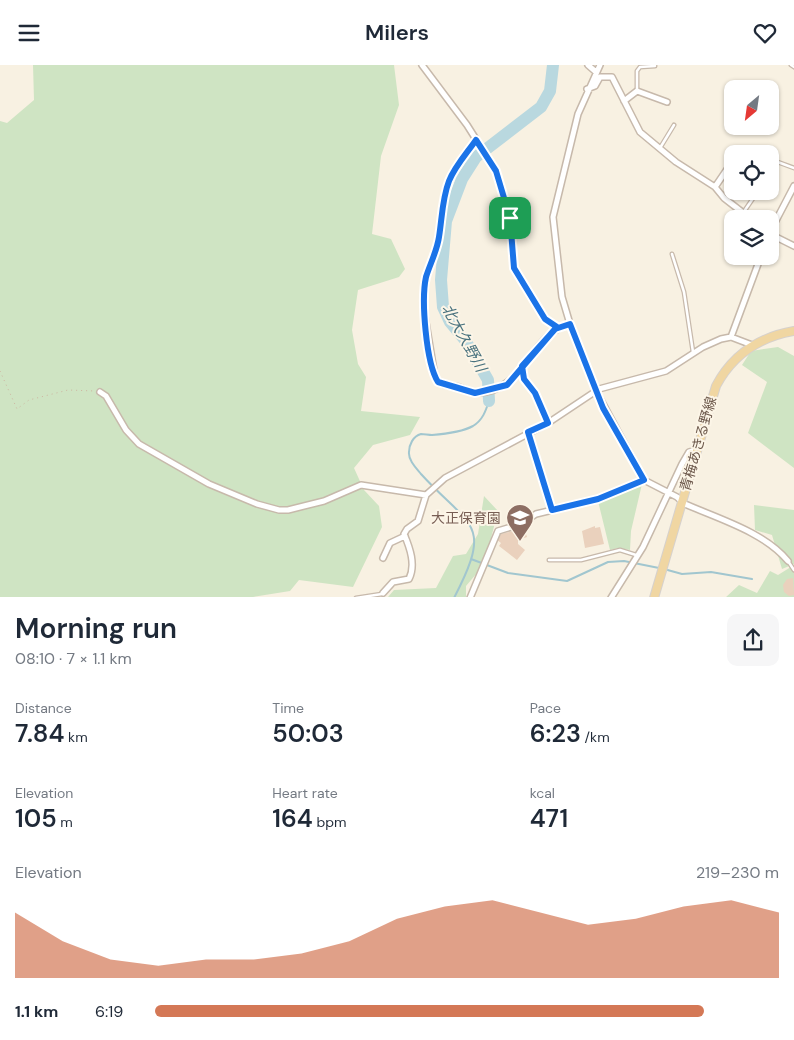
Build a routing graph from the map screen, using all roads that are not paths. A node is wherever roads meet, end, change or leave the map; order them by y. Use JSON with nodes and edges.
{"nodes":[{"id":1,"x":422,"y":65,"type":"edge"},
{"id":2,"x":588,"y":65,"type":"edge"},
{"id":3,"x":600,"y":65,"type":"edge"},
{"id":4,"x":655,"y":66,"type":"edge"},
{"id":5,"x":596,"y":73,"type":"junction"},
{"id":6,"x":587,"y":89,"type":"junction"},
{"id":7,"x":637,"y":91,"type":"junction"},
{"id":8,"x":624,"y":101,"type":"junction"},
{"id":9,"x":667,"y":102,"type":"dead end"},
{"id":10,"x":674,"y":125,"type":"dead end"},
{"id":11,"x":477,"y":142,"type":"junction"},
{"id":12,"x":660,"y":148,"type":"junction"},
{"id":13,"x":779,"y":162,"type":"edge"},
{"id":14,"x":794,"y":168,"type":"edge"},
{"id":15,"x":724,"y":174,"type":"edge"},
{"id":16,"x":794,"y":185,"type":"edge"},
{"id":17,"x":715,"y":187,"type":"junction"},
{"id":18,"x":739,"y":210,"type":"edge"},
{"id":19,"x":779,"y":215,"type":"edge"},
{"id":20,"x":779,"y":238,"type":"edge"},
{"id":21,"x":794,"y":246,"type":"edge"},
{"id":22,"x":672,"y":254,"type":"dead end"},
{"id":23,"x":758,"y":265,"type":"edge"},
{"id":24,"x":570,"y":324,"type":"junction"},
{"id":25,"x":557,"y":327,"type":"junction"},
{"id":26,"x":794,"y":331,"type":"edge"},
{"id":27,"x":730,"y":337,"type":"junction"},
{"id":28,"x":752,"y":345,"type":"junction"},
{"id":29,"x":694,"y":354,"type":"junction"},
{"id":30,"x":522,"y":366,"type":"junction"},
{"id":31,"x":596,"y":391,"type":"junction"},
{"id":32,"x":100,"y":392,"type":"road end"},
{"id":33,"x":548,"y":423,"type":"junction"},
{"id":34,"x":696,"y":450,"type":"junction"},
{"id":35,"x":644,"y":480,"type":"junction"},
{"id":36,"x":668,"y":492,"type":"junction"},
{"id":37,"x":426,"y":495,"type":"junction"},
{"id":38,"x":681,"y":501,"type":"junction"},
{"id":39,"x":405,"y":536,"type":"junction"},
{"id":40,"x":638,"y":556,"type":"junction"},
{"id":41,"x":383,"y":558,"type":"dead end"},
{"id":42,"x":549,"y":560,"type":"dead end"},
{"id":43,"x":788,"y":561,"type":"joint"},
{"id":44,"x":794,"y":570,"type":"edge"},
{"id":45,"x":383,"y":593,"type":"joint"},
{"id":46,"x":356,"y":597,"type":"edge"},
{"id":47,"x":470,"y":597,"type":"edge"},
{"id":48,"x":611,"y":597,"type":"edge"},
{"id":49,"x":654,"y":597,"type":"edge"}],
"edges":[{"from":1,"to":11,"type":"street"},
{"from":2,"to":5,"type":"street"},
{"from":3,"to":5,"type":"street"},
{"from":4,"to":7,"type":"lane"},
{"from":5,"to":6,"type":"street"},
{"from":6,"to":8,"type":"street"},
{"from":6,"to":24,"type":"street"},
{"from":7,"to":8,"type":"street"},
{"from":7,"to":9,"type":"street"},
{"from":8,"to":12,"type":"street"},
{"from":10,"to":12,"type":"lane"},
{"from":11,"to":25,"type":"street"},
{"from":11,"to":30,"type":"street"},
{"from":12,"to":17,"type":"street"},
{"from":13,"to":14,"type":"lane"},
{"from":15,"to":17,"type":"street"},
{"from":16,"to":19,"type":"street"},
{"from":17,"to":18,"type":"street"},
{"from":20,"to":21,"type":"street"},
{"from":22,"to":29,"type":"lane"},
{"from":23,"to":27,"type":"street"},
{"from":24,"to":25,"type":"street"},
{"from":24,"to":31,"type":"street"},
{"from":25,"to":30,"type":"street"},
{"from":26,"to":28,"type":"main road","name":"青梅あきる野線"},
{"from":27,"to":28,"type":"street"},
{"from":27,"to":29,"type":"street"},
{"from":28,"to":34,"type":"main road","name":"青梅あきる野線"},
{"from":29,"to":31,"type":"street"},
{"from":30,"to":33,"type":"lane"},
{"from":31,"to":33,"type":"street"},
{"from":31,"to":35,"type":"street"},
{"from":32,"to":37,"type":"street"},
{"from":33,"to":37,"type":"street"},
{"from":34,"to":36,"type":"street"},
{"from":34,"to":38,"type":"main road","name":"青梅あきる野線"},
{"from":35,"to":36,"type":"street"},
{"from":35,"to":47,"type":"street"},
{"from":36,"to":38,"type":"street"},
{"from":36,"to":40,"type":"street"},
{"from":37,"to":39,"type":"street"},
{"from":38,"to":43,"type":"street"},
{"from":38,"to":49,"type":"main road","name":"青梅あきる野線"},
{"from":39,"to":41,"type":"street"},
{"from":39,"to":45,"type":"street"},
{"from":40,"to":42,"type":"lane"},
{"from":40,"to":48,"type":"street"},
{"from":43,"to":44,"type":"lane"},
{"from":45,"to":46,"type":"lane"}]}
